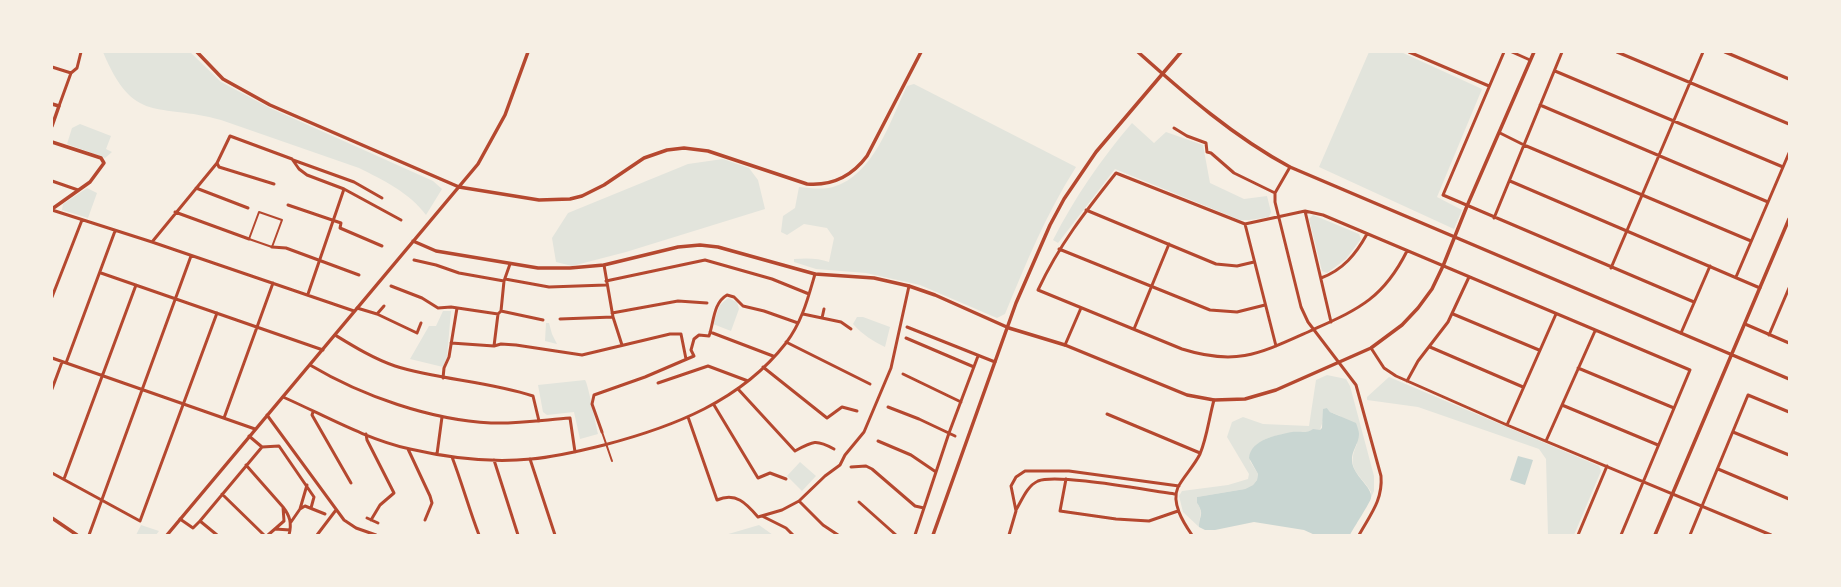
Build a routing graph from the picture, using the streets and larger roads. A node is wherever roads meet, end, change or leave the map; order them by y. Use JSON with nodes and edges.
{"nodes":[{"id":1,"x":80,"y":52,"type":"edge"},
{"id":2,"x":197,"y":52,"type":"edge"},
{"id":3,"x":528,"y":52,"type":"edge"},
{"id":4,"x":921,"y":52,"type":"edge"},
{"id":5,"x":1138,"y":52,"type":"edge"},
{"id":6,"x":1181,"y":52,"type":"edge"},
{"id":7,"x":1409,"y":52,"type":"edge"},
{"id":8,"x":1504,"y":52,"type":"edge"},
{"id":9,"x":1512,"y":52,"type":"edge"},
{"id":10,"x":1534,"y":52,"type":"edge"},
{"id":11,"x":1562,"y":52,"type":"edge"},
{"id":12,"x":1618,"y":52,"type":"edge"},
{"id":13,"x":1703,"y":52,"type":"edge"},
{"id":14,"x":1725,"y":52,"type":"edge"},
{"id":15,"x":1530,"y":60,"type":"junction"},
{"id":16,"x":52,"y":66,"type":"edge"},
{"id":17,"x":1555,"y":71,"type":"junction"},
{"id":18,"x":71,"y":74,"type":"junction"},
{"id":19,"x":1162,"y":74,"type":"junction"},
{"id":20,"x":1789,"y":79,"type":"edge"},
{"id":21,"x":1690,"y":83,"type":"junction"},
{"id":22,"x":1489,"y":86,"type":"junction"},
{"id":23,"x":52,"y":104,"type":"edge"},
{"id":24,"x":1540,"y":105,"type":"junction"},
{"id":25,"x":59,"y":106,"type":"junction"},
{"id":26,"x":1674,"y":120,"type":"junction"},
{"id":27,"x":1789,"y":124,"type":"edge"},
{"id":28,"x":52,"y":126,"type":"edge"},
{"id":29,"x":1174,"y":128,"type":"dead end"},
{"id":30,"x":1500,"y":133,"type":"junction"},
{"id":31,"x":52,"y":142,"type":"edge"},
{"id":32,"x":1524,"y":145,"type":"junction"},
{"id":33,"x":1789,"y":153,"type":"edge"},
{"id":34,"x":1659,"y":157,"type":"junction"},
{"id":35,"x":292,"y":159,"type":"junction"},
{"id":36,"x":217,"y":163,"type":"junction"},
{"id":37,"x":1290,"y":167,"type":"junction"},
{"id":38,"x":1783,"y":167,"type":"junction"},
{"id":39,"x":52,"y":181,"type":"edge"},
{"id":40,"x":1510,"y":181,"type":"junction"},
{"id":41,"x":274,"y":184,"type":"dead end"},
{"id":42,"x":459,"y":187,"type":"junction"},
{"id":43,"x":196,"y":188,"type":"junction"},
{"id":44,"x":344,"y":189,"type":"junction"},
{"id":45,"x":78,"y":190,"type":"junction"},
{"id":46,"x":1275,"y":193,"type":"junction"},
{"id":47,"x":1643,"y":194,"type":"junction"},
{"id":48,"x":382,"y":198,"type":"dead end"},
{"id":49,"x":1768,"y":202,"type":"junction"},
{"id":50,"x":288,"y":205,"type":"dead end"},
{"id":51,"x":1467,"y":206,"type":"junction"},
{"id":52,"x":248,"y":208,"type":"dead end"},
{"id":53,"x":52,"y":210,"type":"edge"},
{"id":54,"x":1086,"y":210,"type":"junction"},
{"id":55,"x":1305,"y":211,"type":"junction"},
{"id":56,"x":175,"y":212,"type":"junction"},
{"id":57,"x":1279,"y":217,"type":"junction"},
{"id":58,"x":1494,"y":218,"type":"junction"},
{"id":59,"x":1789,"y":219,"type":"edge"},
{"id":60,"x":82,"y":220,"type":"junction"},
{"id":61,"x":401,"y":220,"type":"dead end"},
{"id":62,"x":333,"y":221,"type":"junction"},
{"id":63,"x":1246,"y":224,"type":"junction"},
{"id":64,"x":115,"y":231,"type":"junction"},
{"id":65,"x":1626,"y":231,"type":"junction"},
{"id":66,"x":1367,"y":234,"type":"junction"},
{"id":67,"x":1455,"y":237,"type":"junction"},
{"id":68,"x":249,"y":239,"type":"junction"},
{"id":69,"x":413,"y":241,"type":"junction"},
{"id":70,"x":1752,"y":241,"type":"junction"},
{"id":71,"x":152,"y":242,"type":"junction"},
{"id":72,"x":1169,"y":244,"type":"junction"},
{"id":73,"x":382,"y":246,"type":"dead end"},
{"id":74,"x":272,"y":247,"type":"junction"},
{"id":75,"x":1059,"y":249,"type":"junction"},
{"id":76,"x":1406,"y":251,"type":"junction"},
{"id":77,"x":192,"y":256,"type":"junction"},
{"id":78,"x":320,"y":260,"type":"junction"},
{"id":79,"x":414,"y":260,"type":"dead end"},
{"id":80,"x":1254,"y":262,"type":"junction"},
{"id":81,"x":510,"y":264,"type":"junction"},
{"id":82,"x":604,"y":265,"type":"junction"},
{"id":83,"x":1443,"y":266,"type":"junction"},
{"id":84,"x":1710,"y":266,"type":"junction"},
{"id":85,"x":1611,"y":268,"type":"junction"},
{"id":86,"x":101,"y":273,"type":"junction"},
{"id":87,"x":815,"y":274,"type":"junction"},
{"id":88,"x":359,"y":275,"type":"dead end"},
{"id":89,"x":1469,"y":277,"type":"junction"},
{"id":90,"x":1736,"y":277,"type":"junction"},
{"id":91,"x":1321,"y":278,"type":"junction"},
{"id":92,"x":505,"y":280,"type":"junction"},
{"id":93,"x":273,"y":282,"type":"junction"},
{"id":94,"x":606,"y":283,"type":"junction"},
{"id":95,"x":136,"y":285,"type":"junction"},
{"id":96,"x":390,"y":286,"type":"dead end"},
{"id":97,"x":909,"y":286,"type":"junction"},
{"id":98,"x":1151,"y":287,"type":"junction"},
{"id":99,"x":1760,"y":288,"type":"junction"},
{"id":100,"x":1789,"y":288,"type":"edge"},
{"id":101,"x":308,"y":294,"type":"junction"},
{"id":102,"x":809,"y":294,"type":"junction"},
{"id":103,"x":52,"y":297,"type":"edge"},
{"id":104,"x":1785,"y":298,"type":"junction"},
{"id":105,"x":176,"y":299,"type":"junction"},
{"id":106,"x":1789,"y":300,"type":"edge"},
{"id":107,"x":1694,"y":302,"type":"junction"},
{"id":108,"x":707,"y":303,"type":"dead end"},
{"id":109,"x":1265,"y":304,"type":"junction"},
{"id":110,"x":384,"y":306,"type":"dead end"},
{"id":111,"x":457,"y":308,"type":"junction"},
{"id":112,"x":1081,"y":308,"type":"junction"},
{"id":113,"x":356,"y":309,"type":"junction"},
{"id":114,"x":824,"y":310,"type":"dead end"},
{"id":115,"x":501,"y":311,"type":"junction"},
{"id":116,"x":217,"y":313,"type":"junction"},
{"id":117,"x":378,"y":314,"type":"junction"},
{"id":118,"x":498,"y":314,"type":"junction"},
{"id":119,"x":803,"y":314,"type":"junction"},
{"id":120,"x":1453,"y":314,"type":"junction"},
{"id":121,"x":1556,"y":314,"type":"junction"},
{"id":122,"x":613,"y":315,"type":"junction"},
{"id":123,"x":822,"y":318,"type":"junction"},
{"id":124,"x":560,"y":319,"type":"dead end"},
{"id":125,"x":543,"y":320,"type":"dead end"},
{"id":126,"x":1332,"y":322,"type":"junction"},
{"id":127,"x":421,"y":323,"type":"dead end"},
{"id":128,"x":798,"y":323,"type":"junction"},
{"id":129,"x":1745,"y":324,"type":"junction"},
{"id":130,"x":257,"y":326,"type":"junction"},
{"id":131,"x":907,"y":327,"type":"dead end"},
{"id":132,"x":1009,"y":328,"type":"junction"},
{"id":133,"x":851,"y":329,"type":"dead end"},
{"id":134,"x":1134,"y":329,"type":"junction"},
{"id":135,"x":1314,"y":329,"type":"junction"},
{"id":136,"x":1595,"y":331,"type":"junction"},
{"id":137,"x":710,"y":332,"type":"junction"},
{"id":138,"x":1681,"y":333,"type":"junction"},
{"id":139,"x":335,"y":335,"type":"junction"},
{"id":140,"x":1768,"y":335,"type":"junction"},
{"id":141,"x":906,"y":338,"type":"dead end"},
{"id":142,"x":786,"y":342,"type":"junction"},
{"id":143,"x":451,"y":343,"type":"junction"},
{"id":144,"x":1789,"y":343,"type":"edge"},
{"id":145,"x":622,"y":345,"type":"junction"},
{"id":146,"x":1065,"y":345,"type":"junction"},
{"id":147,"x":494,"y":346,"type":"junction"},
{"id":148,"x":1276,"y":346,"type":"junction"},
{"id":149,"x":1430,"y":347,"type":"junction"},
{"id":150,"x":1371,"y":348,"type":"junction"},
{"id":151,"x":322,"y":350,"type":"junction"},
{"id":152,"x":1539,"y":350,"type":"junction"},
{"id":153,"x":1732,"y":355,"type":"junction"},
{"id":154,"x":773,"y":356,"type":"junction"},
{"id":155,"x":978,"y":356,"type":"junction"},
{"id":156,"x":52,"y":358,"type":"edge"},
{"id":157,"x":686,"y":359,"type":"junction"},
{"id":158,"x":64,"y":362,"type":"junction"},
{"id":159,"x":995,"y":362,"type":"junction"},
{"id":160,"x":1340,"y":362,"type":"junction"},
{"id":161,"x":310,"y":365,"type":"junction"},
{"id":162,"x":974,"y":366,"type":"junction"},
{"id":163,"x":763,"y":368,"type":"junction"},
{"id":164,"x":1578,"y":368,"type":"junction"},
{"id":165,"x":903,"y":374,"type":"dead end"},
{"id":166,"x":102,"y":376,"type":"junction"},
{"id":167,"x":442,"y":378,"type":"junction"},
{"id":168,"x":1789,"y":379,"type":"edge"},
{"id":169,"x":748,"y":381,"type":"junction"},
{"id":170,"x":1407,"y":381,"type":"junction"},
{"id":171,"x":658,"y":383,"type":"dead end"},
{"id":172,"x":870,"y":384,"type":"dead end"},
{"id":173,"x":1523,"y":387,"type":"junction"},
{"id":174,"x":52,"y":389,"type":"edge"},
{"id":175,"x":738,"y":389,"type":"junction"},
{"id":176,"x":143,"y":390,"type":"junction"},
{"id":177,"x":283,"y":397,"type":"junction"},
{"id":178,"x":1214,"y":400,"type":"junction"},
{"id":179,"x":961,"y":402,"type":"junction"},
{"id":180,"x":183,"y":404,"type":"junction"},
{"id":181,"x":714,"y":405,"type":"junction"},
{"id":182,"x":1562,"y":405,"type":"junction"},
{"id":183,"x":888,"y":407,"type":"dead end"},
{"id":184,"x":1674,"y":408,"type":"junction"},
{"id":185,"x":857,"y":411,"type":"dead end"},
{"id":186,"x":313,"y":412,"type":"junction"},
{"id":187,"x":1789,"y":412,"type":"edge"},
{"id":188,"x":1107,"y":414,"type":"dead end"},
{"id":189,"x":267,"y":415,"type":"junction"},
{"id":190,"x":442,"y":417,"type":"junction"},
{"id":191,"x":224,"y":418,"type":"junction"},
{"id":192,"x":688,"y":418,"type":"junction"},
{"id":193,"x":540,"y":421,"type":"junction"},
{"id":194,"x":1507,"y":425,"type":"junction"},
{"id":195,"x":255,"y":429,"type":"junction"},
{"id":196,"x":602,"y":432,"type":"joint"},
{"id":197,"x":1733,"y":432,"type":"junction"},
{"id":198,"x":949,"y":433,"type":"junction"},
{"id":199,"x":366,"y":434,"type":"junction"},
{"id":200,"x":249,"y":436,"type":"junction"},
{"id":201,"x":955,"y":436,"type":"dead end"},
{"id":202,"x":878,"y":441,"type":"dead end"},
{"id":203,"x":1546,"y":441,"type":"junction"},
{"id":204,"x":1658,"y":445,"type":"junction"},
{"id":205,"x":262,"y":447,"type":"junction"},
{"id":206,"x":408,"y":449,"type":"junction"},
{"id":207,"x":834,"y":449,"type":"dead end"},
{"id":208,"x":575,"y":452,"type":"junction"},
{"id":209,"x":1200,"y":453,"type":"junction"},
{"id":210,"x":437,"y":454,"type":"junction"},
{"id":211,"x":1789,"y":456,"type":"edge"},
{"id":212,"x":452,"y":457,"type":"junction"},
{"id":213,"x":494,"y":460,"type":"junction"},
{"id":214,"x":530,"y":460,"type":"junction"},
{"id":215,"x":612,"y":461,"type":"dead end"},
{"id":216,"x":246,"y":465,"type":"junction"},
{"id":217,"x":1607,"y":466,"type":"junction"},
{"id":218,"x":851,"y":467,"type":"dead end"},
{"id":219,"x":1718,"y":469,"type":"junction"},
{"id":220,"x":936,"y":472,"type":"junction"},
{"id":221,"x":52,"y":473,"type":"edge"},
{"id":222,"x":64,"y":479,"type":"junction"},
{"id":223,"x":786,"y":479,"type":"dead end"},
{"id":224,"x":1066,"y":479,"type":"junction"},
{"id":225,"x":1643,"y":481,"type":"junction"},
{"id":226,"x":351,"y":483,"type":"dead end"},
{"id":227,"x":307,"y":485,"type":"junction"},
{"id":228,"x":1179,"y":486,"type":"junction"},
{"id":229,"x":1672,"y":493,"type":"junction"},
{"id":230,"x":222,"y":494,"type":"junction"},
{"id":231,"x":1176,"y":494,"type":"junction"},
{"id":232,"x":1789,"y":499,"type":"edge"},
{"id":233,"x":102,"y":501,"type":"junction"},
{"id":234,"x":799,"y":501,"type":"junction"},
{"id":235,"x":859,"y":502,"type":"dead end"},
{"id":236,"x":1702,"y":506,"type":"junction"},
{"id":237,"x":283,"y":507,"type":"junction"},
{"id":238,"x":311,"y":508,"type":"junction"},
{"id":239,"x":924,"y":508,"type":"junction"},
{"id":240,"x":300,"y":509,"type":"junction"},
{"id":241,"x":336,"y":510,"type":"junction"},
{"id":242,"x":1016,"y":511,"type":"junction"},
{"id":243,"x":1178,"y":511,"type":"junction"},
{"id":244,"x":325,"y":514,"type":"dead end"},
{"id":245,"x":762,"y":516,"type":"junction"},
{"id":246,"x":52,"y":518,"type":"edge"},
{"id":247,"x":180,"y":518,"type":"junction"},
{"id":248,"x":366,"y":518,"type":"dead end"},
{"id":249,"x":371,"y":520,"type":"junction"},
{"id":250,"x":426,"y":520,"type":"dead end"},
{"id":251,"x":200,"y":521,"type":"junction"},
{"id":252,"x":291,"y":522,"type":"junction"},
{"id":253,"x":378,"y":523,"type":"dead end"},
{"id":254,"x":275,"y":529,"type":"junction"},
{"id":255,"x":290,"y":530,"type":"junction"},
{"id":256,"x":77,"y":535,"type":"edge"},
{"id":257,"x":89,"y":535,"type":"edge"},
{"id":258,"x":167,"y":535,"type":"edge"},
{"id":259,"x":217,"y":535,"type":"edge"},
{"id":260,"x":264,"y":535,"type":"edge"},
{"id":261,"x":268,"y":535,"type":"edge"},
{"id":262,"x":289,"y":535,"type":"edge"},
{"id":263,"x":317,"y":535,"type":"edge"},
{"id":264,"x":376,"y":535,"type":"edge"},
{"id":265,"x":479,"y":535,"type":"edge"},
{"id":266,"x":518,"y":535,"type":"edge"},
{"id":267,"x":555,"y":535,"type":"edge"},
{"id":268,"x":793,"y":535,"type":"edge"},
{"id":269,"x":838,"y":535,"type":"edge"},
{"id":270,"x":896,"y":535,"type":"edge"},
{"id":271,"x":914,"y":535,"type":"edge"},
{"id":272,"x":933,"y":535,"type":"edge"},
{"id":273,"x":1009,"y":535,"type":"edge"},
{"id":274,"x":1192,"y":535,"type":"edge"},
{"id":275,"x":1359,"y":535,"type":"edge"},
{"id":276,"x":1578,"y":535,"type":"edge"},
{"id":277,"x":1621,"y":535,"type":"edge"},
{"id":278,"x":1655,"y":535,"type":"edge"},
{"id":279,"x":1690,"y":535,"type":"edge"},
{"id":280,"x":1771,"y":535,"type":"edge"}],
"edges":[{"from":1,"to":18,"type":"street"},
{"from":2,"to":42,"type":"street"},
{"from":3,"to":42,"type":"street"},
{"from":4,"to":42,"type":"street"},
{"from":5,"to":19,"type":"street"},
{"from":6,"to":19,"type":"street"},
{"from":7,"to":22,"type":"street"},
{"from":8,"to":22,"type":"street"},
{"from":9,"to":15,"type":"street"},
{"from":10,"to":15,"type":"street"},
{"from":11,"to":17,"type":"street"},
{"from":12,"to":21,"type":"street"},
{"from":13,"to":21,"type":"street"},
{"from":14,"to":20,"type":"street"},
{"from":15,"to":30,"type":"street"},
{"from":16,"to":18,"type":"street"},
{"from":17,"to":24,"type":"street"},
{"from":17,"to":26,"type":"street"},
{"from":18,"to":25,"type":"street"},
{"from":19,"to":37,"type":"street"},
{"from":19,"to":132,"type":"street"},
{"from":21,"to":26,"type":"street"},
{"from":21,"to":27,"type":"street"},
{"from":22,"to":51,"type":"street"},
{"from":23,"to":25,"type":"street"},
{"from":24,"to":32,"type":"street"},
{"from":24,"to":34,"type":"street"},
{"from":25,"to":28,"type":"street"},
{"from":26,"to":34,"type":"street"},
{"from":26,"to":38,"type":"street"},
{"from":29,"to":46,"type":"street"},
{"from":30,"to":32,"type":"street"},
{"from":30,"to":51,"type":"street"},
{"from":31,"to":45,"type":"street"},
{"from":32,"to":40,"type":"street"},
{"from":32,"to":47,"type":"street"},
{"from":33,"to":38,"type":"street"},
{"from":34,"to":47,"type":"street"},
{"from":34,"to":49,"type":"street"},
{"from":35,"to":36,"type":"street"},
{"from":35,"to":44,"type":"street"},
{"from":35,"to":48,"type":"street"},
{"from":36,"to":41,"type":"street"},
{"from":36,"to":43,"type":"street"},
{"from":37,"to":46,"type":"street"},
{"from":37,"to":67,"type":"street"},
{"from":38,"to":49,"type":"street"},
{"from":39,"to":45,"type":"street"},
{"from":40,"to":58,"type":"street"},
{"from":40,"to":65,"type":"street"},
{"from":42,"to":69,"type":"street"},
{"from":43,"to":52,"type":"street"},
{"from":43,"to":56,"type":"street"},
{"from":44,"to":61,"type":"street"},
{"from":44,"to":62,"type":"street"},
{"from":45,"to":53,"type":"street"},
{"from":46,"to":57,"type":"street"},
{"from":47,"to":65,"type":"street"},
{"from":47,"to":70,"type":"street"},
{"from":49,"to":70,"type":"street"},
{"from":50,"to":62,"type":"street"},
{"from":51,"to":58,"type":"street"},
{"from":51,"to":67,"type":"street"},
{"from":53,"to":60,"type":"street"},
{"from":54,"to":63,"type":"street"},
{"from":54,"to":72,"type":"street"},
{"from":54,"to":75,"type":"street"},
{"from":55,"to":57,"type":"street"},
{"from":55,"to":66,"type":"street"},
{"from":55,"to":91,"type":"street"},
{"from":56,"to":68,"type":"street"},
{"from":56,"to":71,"type":"street"},
{"from":57,"to":63,"type":"street"},
{"from":57,"to":135,"type":"street"},
{"from":58,"to":85,"type":"street"},
{"from":59,"to":99,"type":"street"},
{"from":60,"to":64,"type":"street"},
{"from":60,"to":103,"type":"street"},
{"from":62,"to":73,"type":"street"},
{"from":62,"to":78,"type":"street"},
{"from":63,"to":80,"type":"street"},
{"from":64,"to":71,"type":"street"},
{"from":64,"to":86,"type":"street"},
{"from":65,"to":84,"type":"street"},
{"from":65,"to":85,"type":"street"},
{"from":66,"to":76,"type":"street"},
{"from":66,"to":91,"type":"street"},
{"from":67,"to":83,"type":"street"},
{"from":67,"to":138,"type":"street"},
{"from":68,"to":74,"type":"street"},
{"from":68,"to":74,"type":"street"},
{"from":69,"to":81,"type":"street"},
{"from":69,"to":113,"type":"street"},
{"from":70,"to":90,"type":"street"},
{"from":71,"to":77,"type":"street"},
{"from":72,"to":80,"type":"street"},
{"from":72,"to":98,"type":"street"},
{"from":74,"to":78,"type":"street"},
{"from":75,"to":98,"type":"street"},
{"from":75,"to":112,"type":"street"},
{"from":76,"to":83,"type":"street"},
{"from":76,"to":126,"type":"street"},
{"from":77,"to":93,"type":"street"},
{"from":77,"to":105,"type":"street"},
{"from":78,"to":88,"type":"street"},
{"from":78,"to":101,"type":"street"},
{"from":79,"to":92,"type":"street"},
{"from":80,"to":109,"type":"street"},
{"from":81,"to":82,"type":"street"},
{"from":81,"to":92,"type":"street"},
{"from":82,"to":87,"type":"street"},
{"from":82,"to":94,"type":"street"},
{"from":83,"to":89,"type":"street"},
{"from":83,"to":150,"type":"street"},
{"from":84,"to":90,"type":"street"},
{"from":84,"to":107,"type":"street"},
{"from":85,"to":107,"type":"street"},
{"from":86,"to":95,"type":"street"},
{"from":86,"to":158,"type":"street"},
{"from":87,"to":97,"type":"street"},
{"from":87,"to":102,"type":"street"},
{"from":89,"to":120,"type":"street"},
{"from":89,"to":121,"type":"street"},
{"from":90,"to":99,"type":"street"},
{"from":91,"to":126,"type":"street"},
{"from":92,"to":94,"type":"street"},
{"from":92,"to":115,"type":"street"},
{"from":93,"to":101,"type":"street"},
{"from":93,"to":130,"type":"street"},
{"from":94,"to":102,"type":"street"},
{"from":94,"to":122,"type":"street"},
{"from":95,"to":105,"type":"street"},
{"from":95,"to":166,"type":"street"},
{"from":96,"to":111,"type":"street"},
{"from":97,"to":132,"type":"street"},
{"from":97,"to":234,"type":"street"},
{"from":98,"to":109,"type":"street"},
{"from":98,"to":134,"type":"street"},
{"from":99,"to":129,"type":"street"},
{"from":100,"to":104,"type":"street"},
{"from":101,"to":113,"type":"street"},
{"from":102,"to":119,"type":"street"},
{"from":104,"to":106,"type":"street"},
{"from":104,"to":140,"type":"street"},
{"from":105,"to":116,"type":"street"},
{"from":105,"to":176,"type":"street"},
{"from":107,"to":138,"type":"street"},
{"from":108,"to":122,"type":"street"},
{"from":109,"to":148,"type":"street"},
{"from":110,"to":117,"type":"street"},
{"from":111,"to":118,"type":"street"},
{"from":111,"to":143,"type":"street"},
{"from":112,"to":134,"type":"street"},
{"from":112,"to":146,"type":"street"},
{"from":113,"to":117,"type":"street"},
{"from":113,"to":139,"type":"street"},
{"from":114,"to":123,"type":"street"},
{"from":115,"to":118,"type":"street"},
{"from":115,"to":125,"type":"street"},
{"from":116,"to":130,"type":"street"},
{"from":116,"to":180,"type":"street"},
{"from":117,"to":127,"type":"street"},
{"from":118,"to":147,"type":"street"},
{"from":119,"to":123,"type":"street"},
{"from":119,"to":128,"type":"street"},
{"from":120,"to":149,"type":"street"},
{"from":120,"to":152,"type":"street"},
{"from":121,"to":136,"type":"street"},
{"from":121,"to":152,"type":"street"},
{"from":122,"to":124,"type":"street"},
{"from":122,"to":145,"type":"street"},
{"from":123,"to":133,"type":"street"},
{"from":126,"to":135,"type":"street"},
{"from":128,"to":137,"type":"street"},
{"from":128,"to":142,"type":"street"},
{"from":129,"to":140,"type":"street"},
{"from":129,"to":153,"type":"street"},
{"from":130,"to":151,"type":"street"},
{"from":130,"to":191,"type":"street"},
{"from":131,"to":155,"type":"street"},
{"from":132,"to":146,"type":"street"},
{"from":132,"to":159,"type":"street"},
{"from":134,"to":148,"type":"street"},
{"from":135,"to":148,"type":"street"},
{"from":135,"to":160,"type":"street"},
{"from":136,"to":164,"type":"street"},
{"from":136,"to":184,"type":"street"},
{"from":137,"to":154,"type":"street"},
{"from":137,"to":157,"type":"street"},
{"from":138,"to":153,"type":"street"},
{"from":139,"to":151,"type":"street"},
{"from":139,"to":167,"type":"street"},
{"from":140,"to":144,"type":"street"},
{"from":141,"to":162,"type":"street"},
{"from":142,"to":154,"type":"street"},
{"from":142,"to":172,"type":"street"},
{"from":143,"to":147,"type":"street"},
{"from":143,"to":167,"type":"street"},
{"from":145,"to":147,"type":"street"},
{"from":145,"to":157,"type":"street"},
{"from":146,"to":178,"type":"street"},
{"from":149,"to":170,"type":"street"},
{"from":149,"to":173,"type":"street"},
{"from":150,"to":160,"type":"street"},
{"from":150,"to":170,"type":"street"},
{"from":151,"to":161,"type":"street"},
{"from":152,"to":173,"type":"street"},
{"from":153,"to":168,"type":"street"},
{"from":153,"to":229,"type":"street"},
{"from":154,"to":163,"type":"street"},
{"from":155,"to":159,"type":"street"},
{"from":155,"to":162,"type":"street"},
{"from":156,"to":158,"type":"street"},
{"from":157,"to":196,"type":"street"},
{"from":158,"to":166,"type":"street"},
{"from":158,"to":174,"type":"street"},
{"from":159,"to":272,"type":"street"},
{"from":160,"to":178,"type":"street"},
{"from":160,"to":275,"type":"street"},
{"from":161,"to":177,"type":"street"},
{"from":161,"to":190,"type":"street"},
{"from":162,"to":179,"type":"street"},
{"from":163,"to":169,"type":"street"},
{"from":163,"to":185,"type":"street"},
{"from":164,"to":182,"type":"street"},
{"from":164,"to":184,"type":"street"},
{"from":165,"to":179,"type":"street"},
{"from":166,"to":176,"type":"street"},
{"from":166,"to":222,"type":"street"},
{"from":167,"to":193,"type":"street"},
{"from":169,"to":171,"type":"street"},
{"from":169,"to":175,"type":"street"},
{"from":170,"to":194,"type":"street"},
{"from":173,"to":194,"type":"street"},
{"from":175,"to":181,"type":"street"},
{"from":175,"to":207,"type":"street"},
{"from":176,"to":180,"type":"street"},
{"from":176,"to":233,"type":"street"},
{"from":177,"to":186,"type":"street"},
{"from":177,"to":189,"type":"street"},
{"from":178,"to":209,"type":"street"},
{"from":179,"to":198,"type":"street"},
{"from":180,"to":191,"type":"street"},
{"from":180,"to":233,"type":"street"},
{"from":181,"to":192,"type":"street"},
{"from":181,"to":223,"type":"street"},
{"from":182,"to":203,"type":"street"},
{"from":182,"to":204,"type":"street"},
{"from":183,"to":198,"type":"street"},
{"from":184,"to":204,"type":"street"},
{"from":186,"to":199,"type":"street"},
{"from":186,"to":226,"type":"street"},
{"from":187,"to":197,"type":"street"},
{"from":188,"to":209,"type":"street"},
{"from":189,"to":195,"type":"street"},
{"from":189,"to":241,"type":"street"},
{"from":190,"to":193,"type":"street"},
{"from":190,"to":210,"type":"street"},
{"from":191,"to":195,"type":"street"},
{"from":192,"to":208,"type":"street"},
{"from":192,"to":245,"type":"street"},
{"from":193,"to":208,"type":"street"},
{"from":194,"to":203,"type":"street"},
{"from":195,"to":200,"type":"street"},
{"from":196,"to":215,"type":"street"},
{"from":197,"to":211,"type":"street"},
{"from":197,"to":219,"type":"street"},
{"from":198,"to":201,"type":"street"},
{"from":198,"to":220,"type":"street"},
{"from":199,"to":206,"type":"street"},
{"from":199,"to":249,"type":"street"},
{"from":200,"to":205,"type":"street"},
{"from":200,"to":247,"type":"street"},
{"from":202,"to":220,"type":"street"},
{"from":203,"to":217,"type":"street"},
{"from":204,"to":225,"type":"street"},
{"from":205,"to":216,"type":"street"},
{"from":205,"to":227,"type":"street"},
{"from":206,"to":210,"type":"street"},
{"from":206,"to":250,"type":"street"},
{"from":208,"to":214,"type":"street"},
{"from":209,"to":228,"type":"street"},
{"from":210,"to":212,"type":"street"},
{"from":212,"to":213,"type":"street"},
{"from":212,"to":265,"type":"street"},
{"from":213,"to":214,"type":"street"},
{"from":213,"to":266,"type":"street"},
{"from":214,"to":267,"type":"street"},
{"from":216,"to":230,"type":"street"},
{"from":216,"to":237,"type":"street"},
{"from":217,"to":225,"type":"street"},
{"from":217,"to":276,"type":"street"},
{"from":218,"to":239,"type":"street"},
{"from":219,"to":232,"type":"street"},
{"from":219,"to":236,"type":"street"},
{"from":220,"to":239,"type":"street"},
{"from":221,"to":222,"type":"street"},
{"from":222,"to":233,"type":"street"},
{"from":224,"to":231,"type":"street"},
{"from":224,"to":242,"type":"street"},
{"from":224,"to":243,"type":"street"},
{"from":225,"to":229,"type":"street"},
{"from":225,"to":277,"type":"street"},
{"from":227,"to":238,"type":"street"},
{"from":227,"to":240,"type":"street"},
{"from":228,"to":231,"type":"street"},
{"from":228,"to":242,"type":"street"},
{"from":229,"to":236,"type":"street"},
{"from":229,"to":278,"type":"street"},
{"from":230,"to":251,"type":"street"},
{"from":230,"to":260,"type":"street"},
{"from":231,"to":243,"type":"street"},
{"from":233,"to":257,"type":"street"},
{"from":234,"to":245,"type":"street"},
{"from":234,"to":269,"type":"street"},
{"from":235,"to":270,"type":"street"},
{"from":236,"to":279,"type":"street"},
{"from":236,"to":280,"type":"street"},
{"from":237,"to":252,"type":"street"},
{"from":237,"to":254,"type":"street"},
{"from":238,"to":240,"type":"street"},
{"from":238,"to":244,"type":"street"},
{"from":239,"to":271,"type":"street"},
{"from":240,"to":252,"type":"street"},
{"from":241,"to":263,"type":"street"},
{"from":241,"to":264,"type":"street"},
{"from":242,"to":273,"type":"street"},
{"from":243,"to":274,"type":"street"},
{"from":245,"to":268,"type":"street"},
{"from":246,"to":256,"type":"street"},
{"from":247,"to":251,"type":"street"},
{"from":247,"to":258,"type":"street"},
{"from":248,"to":249,"type":"street"},
{"from":249,"to":253,"type":"street"},
{"from":251,"to":259,"type":"street"},
{"from":252,"to":255,"type":"street"},
{"from":254,"to":255,"type":"street"},
{"from":254,"to":261,"type":"street"},
{"from":255,"to":262,"type":"street"}]}
